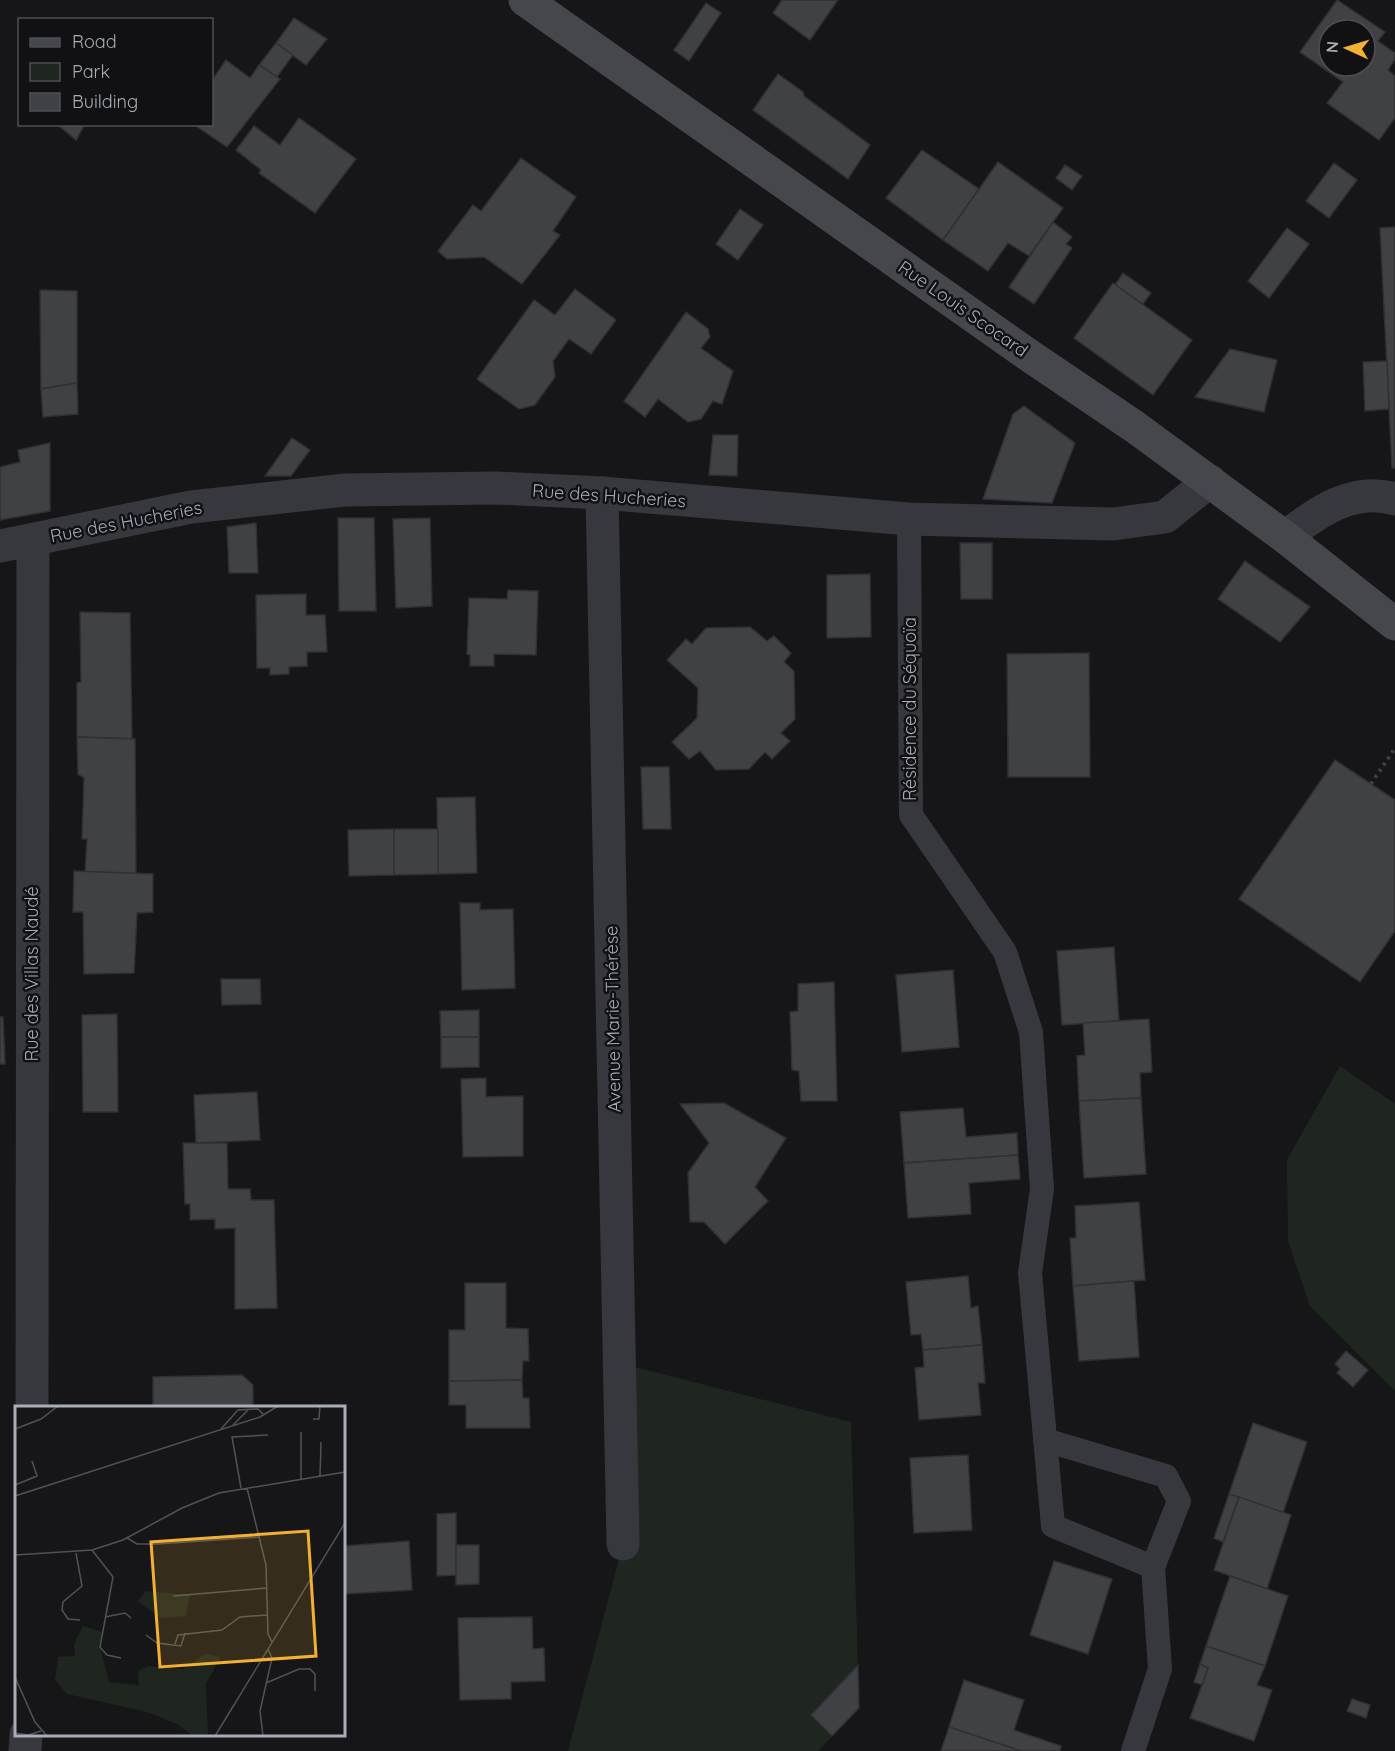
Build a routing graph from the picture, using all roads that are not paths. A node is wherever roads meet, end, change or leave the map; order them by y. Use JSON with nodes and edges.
{"nodes":[{"id":1,"x":525,"y":0,"type":"edge"},
{"id":2,"x":1210,"y":481,"type":"junction"},
{"id":3,"x":602,"y":493,"type":"junction"},
{"id":4,"x":1395,"y":499,"type":"edge"},
{"id":5,"x":909,"y":519,"type":"junction"},
{"id":6,"x":1285,"y":537,"type":"junction"},
{"id":7,"x":33,"y":540,"type":"junction"},
{"id":8,"x":0,"y":546,"type":"edge"},
{"id":9,"x":1395,"y":624,"type":"edge"},
{"id":10,"x":32,"y":1406,"type":"edge"},
{"id":11,"x":1045,"y":1440,"type":"junction"},
{"id":12,"x":623,"y":1544,"type":"dead end"},
{"id":13,"x":1153,"y":1567,"type":"junction"},
{"id":14,"x":26,"y":1736,"type":"edge"},
{"id":15,"x":25,"y":1751,"type":"edge"},
{"id":16,"x":1133,"y":1751,"type":"edge"}],
"edges":[{"from":1,"to":2,"type":"main road","name":"Rue Louis Scocard"},
{"from":2,"to":5,"type":"street","name":"Rue des Hucheries"},
{"from":2,"to":6,"type":"main road","name":"Rue Louis Scocard"},
{"from":3,"to":5,"type":"street","name":"Rue des Hucheries"},
{"from":3,"to":7,"type":"street","name":"Rue des Hucheries"},
{"from":3,"to":12,"type":"street","name":"Avenue Marie-Thérèse"},
{"from":4,"to":6,"type":"street"},
{"from":5,"to":11,"type":"lane","name":"Résidence du Séquoïa"},
{"from":6,"to":9,"type":"main road","name":"Rue Louis Scocard"},
{"from":7,"to":8,"type":"street","name":"Rue des Hucheries"},
{"from":7,"to":10,"type":"street","name":"Rue des Villas Naudé"},
{"from":11,"to":13,"type":"lane","name":"Résidence du Séquoïa"},
{"from":11,"to":13,"type":"lane"},
{"from":13,"to":16,"type":"lane"},
{"from":14,"to":15,"type":"street"}]}
